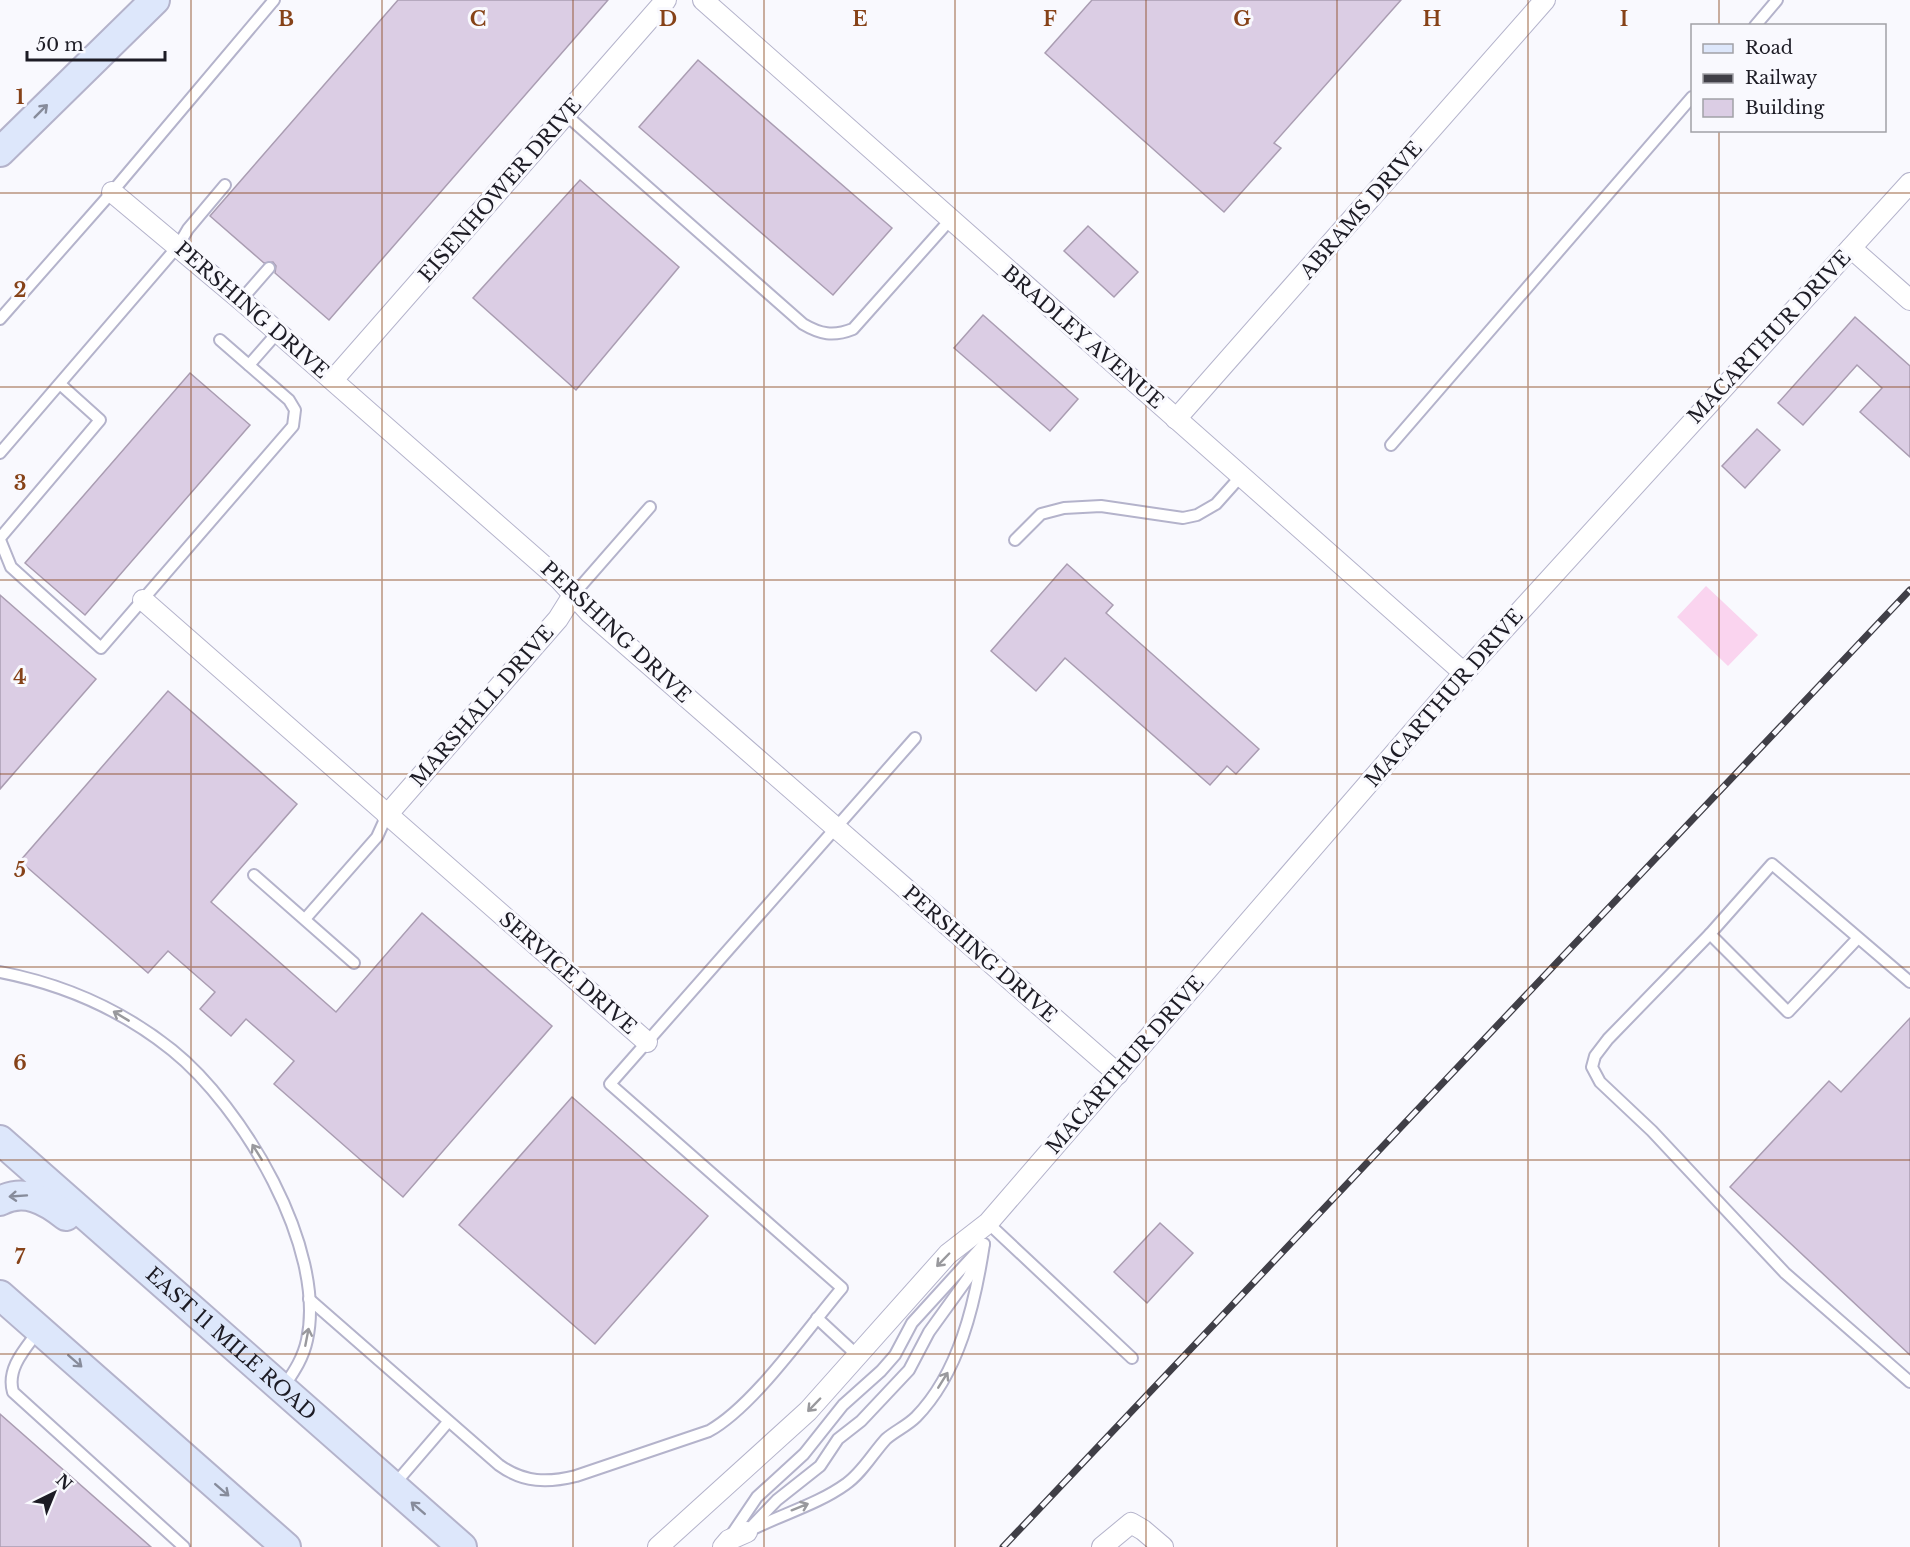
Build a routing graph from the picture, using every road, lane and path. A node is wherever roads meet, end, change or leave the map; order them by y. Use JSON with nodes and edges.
{"nodes":[{"id":1,"x":155,"y":0,"type":"edge"},
{"id":2,"x":274,"y":0,"type":"edge"},
{"id":3,"x":666,"y":0,"type":"edge"},
{"id":4,"x":703,"y":0,"type":"edge"},
{"id":5,"x":1545,"y":0,"type":"edge"},
{"id":6,"x":1777,"y":0,"type":"edge"},
{"id":7,"x":1757,"y":24,"type":"edge"},
{"id":8,"x":1691,"y":98,"type":"edge"},
{"id":9,"x":566,"y":115,"type":"junction"},
{"id":10,"x":0,"y":152,"type":"edge"},
{"id":11,"x":1910,"y":183,"type":"edge"},
{"id":12,"x":225,"y":185,"type":"dead end"},
{"id":13,"x":112,"y":192,"type":"junction"},
{"id":14,"x":950,"y":220,"type":"junction"},
{"id":15,"x":178,"y":246,"type":"junction"},
{"id":16,"x":1851,"y":248,"type":"junction"},
{"id":17,"x":269,"y":268,"type":"dead end"},
{"id":18,"x":241,"y":300,"type":"junction"},
{"id":19,"x":1910,"y":300,"type":"edge"},
{"id":20,"x":0,"y":319,"type":"edge"},
{"id":21,"x":278,"y":332,"type":"junction"},
{"id":22,"x":220,"y":340,"type":"dead end"},
{"id":23,"x":249,"y":365,"type":"junction"},
{"id":24,"x":333,"y":380,"type":"junction"},
{"id":25,"x":60,"y":384,"type":"junction"},
{"id":26,"x":1176,"y":419,"type":"junction"},
{"id":27,"x":1391,"y":445,"type":"dead end"},
{"id":28,"x":0,"y":453,"type":"edge"},
{"id":29,"x":1241,"y":476,"type":"junction"},
{"id":30,"x":650,"y":507,"type":"dead end"},
{"id":31,"x":0,"y":539,"type":"edge"},
{"id":32,"x":1015,"y":540,"type":"dead end"},
{"id":33,"x":573,"y":595,"type":"junction"},
{"id":34,"x":143,"y":600,"type":"junction"},
{"id":35,"x":1464,"y":673,"type":"junction"},
{"id":36,"x":915,"y":738,"type":"dead end"},
{"id":37,"x":387,"y":815,"type":"junction"},
{"id":38,"x":836,"y":828,"type":"junction"},
{"id":39,"x":254,"y":875,"type":"dead end"},
{"id":40,"x":305,"y":919,"type":"junction"},
{"id":41,"x":1710,"y":934,"type":"junction"},
{"id":42,"x":1858,"y":938,"type":"junction"},
{"id":43,"x":354,"y":963,"type":"dead end"},
{"id":44,"x":0,"y":972,"type":"edge"},
{"id":45,"x":1910,"y":982,"type":"edge"},
{"id":46,"x":647,"y":1042,"type":"junction"},
{"id":47,"x":1118,"y":1074,"type":"junction"},
{"id":48,"x":0,"y":1140,"type":"edge"},
{"id":49,"x":0,"y":1201,"type":"edge"},
{"id":50,"x":988,"y":1223,"type":"junction"},
{"id":51,"x":984,"y":1244,"type":"junction"},
{"id":52,"x":0,"y":1295,"type":"edge"},
{"id":53,"x":309,"y":1299,"type":"junction"},
{"id":54,"x":817,"y":1318,"type":"junction"},
{"id":55,"x":39,"y":1330,"type":"junction"},
{"id":56,"x":858,"y":1356,"type":"junction"},
{"id":57,"x":1132,"y":1358,"type":"dead end"},
{"id":58,"x":1910,"y":1382,"type":"edge"},
{"id":59,"x":282,"y":1389,"type":"junction"},
{"id":60,"x":448,"y":1422,"type":"junction"},
{"id":61,"x":392,"y":1486,"type":"junction"},
{"id":62,"x":747,"y":1532,"type":"junction"},
{"id":63,"x":726,"y":1544,"type":"edge"},
{"id":64,"x":286,"y":1546,"type":"edge"},
{"id":65,"x":661,"y":1546,"type":"edge"},
{"id":66,"x":184,"y":1547,"type":"edge"},
{"id":67,"x":462,"y":1547,"type":"edge"},
{"id":68,"x":1102,"y":1547,"type":"edge"},
{"id":69,"x":1163,"y":1547,"type":"edge"}],
"edges":[{"from":10,"to":1,"type":"main road","one_way":true},
{"from":2,"to":13,"type":"lane"},
{"from":3,"to":9,"type":"street","name":"EISENHOWER DRIVE"},
{"from":4,"to":14,"type":"street","name":"BRADLEY AVENUE"},
{"from":5,"to":26,"type":"street","name":"ABRAMS DRIVE"},
{"from":6,"to":7,"type":"lane"},
{"from":8,"to":27,"type":"lane"},
{"from":9,"to":14,"type":"lane"},
{"from":9,"to":24,"type":"street","name":"EISENHOWER DRIVE"},
{"from":11,"to":16,"type":"street","name":"MACARTHUR DRIVE"},
{"from":12,"to":15,"type":"lane"},
{"from":13,"to":15,"type":"street","name":"PERSHING DRIVE"},
{"from":13,"to":20,"type":"lane"},
{"from":14,"to":26,"type":"street","name":"BRADLEY AVENUE"},
{"from":15,"to":18,"type":"street","name":"PERSHING DRIVE"},
{"from":15,"to":25,"type":"lane"},
{"from":16,"to":19,"type":"street"},
{"from":16,"to":35,"type":"street","name":"MACARTHUR DRIVE"},
{"from":17,"to":18,"type":"lane"},
{"from":18,"to":21,"type":"street","name":"PERSHING DRIVE"},
{"from":21,"to":23,"type":"lane"},
{"from":21,"to":24,"type":"street","name":"PERSHING DRIVE"},
{"from":22,"to":23,"type":"lane"},
{"from":23,"to":34,"type":"lane"},
{"from":24,"to":33,"type":"street","name":"PERSHING DRIVE"},
{"from":25,"to":28,"type":"lane"},
{"from":25,"to":31,"type":"lane"},
{"from":26,"to":29,"type":"street","name":"BRADLEY AVENUE"},
{"from":29,"to":32,"type":"lane"},
{"from":29,"to":35,"type":"street","name":"BRADLEY AVENUE"},
{"from":30,"to":33,"type":"lane"},
{"from":31,"to":34,"type":"lane"},
{"from":33,"to":37,"type":"street","name":"MARSHALL DRIVE"},
{"from":33,"to":38,"type":"street","name":"PERSHING DRIVE"},
{"from":34,"to":37,"type":"street","name":"SERVICE DRIVE"},
{"from":35,"to":47,"type":"street","name":"MACARTHUR DRIVE"},
{"from":36,"to":38,"type":"lane"},
{"from":37,"to":40,"type":"lane"},
{"from":37,"to":46,"type":"street","name":"SERVICE DRIVE"},
{"from":38,"to":46,"type":"lane"},
{"from":38,"to":47,"type":"street","name":"PERSHING DRIVE"},
{"from":39,"to":40,"type":"lane"},
{"from":40,"to":43,"type":"lane"},
{"from":41,"to":42,"type":"lane"},
{"from":41,"to":42,"type":"lane"},
{"from":41,"to":58,"type":"lane"},
{"from":42,"to":45,"type":"lane"},
{"from":53,"to":44,"type":"lane","one_way":true},
{"from":46,"to":54,"type":"lane","name":"SERVICE DRIVE"},
{"from":47,"to":50,"type":"street","name":"MACARTHUR DRIVE"},
{"from":48,"to":59,"type":"main road","name":"EAST 11 MILE ROAD"},
{"from":59,"to":49,"type":"main road","one_way":true},
{"from":50,"to":51,"type":"street"},
{"from":50,"to":56,"type":"street","name":"MACARTHUR DRIVE","one_way":true},
{"from":50,"to":57,"type":"lane"},
{"from":51,"to":62,"type":"lane"},
{"from":62,"to":51,"type":"lane","one_way":true},
{"from":51,"to":63,"type":"lane"},
{"from":52,"to":55,"type":"main road"},
{"from":59,"to":53,"type":"lane","one_way":true},
{"from":53,"to":60,"type":"lane"},
{"from":54,"to":56,"type":"lane"},
{"from":54,"to":60,"type":"lane"},
{"from":55,"to":64,"type":"main road","one_way":true},
{"from":55,"to":66,"type":"lane"},
{"from":56,"to":65,"type":"street","name":"MACARTHUR DRIVE","one_way":true},
{"from":59,"to":61,"type":"main road","name":"EAST 11 MILE ROAD"},
{"from":60,"to":61,"type":"lane"},
{"from":67,"to":61,"type":"main road","name":"EAST 11 MILE ROAD","one_way":true},
{"from":62,"to":63,"type":"street"},
{"from":68,"to":69,"type":"street"}]}
